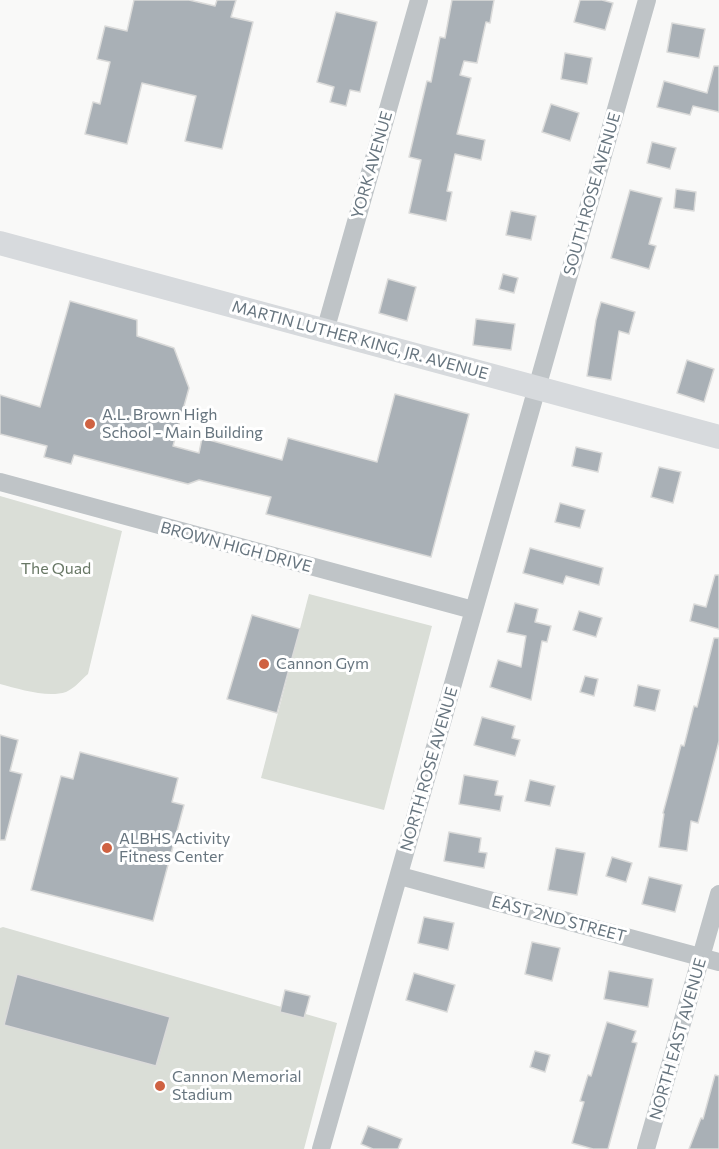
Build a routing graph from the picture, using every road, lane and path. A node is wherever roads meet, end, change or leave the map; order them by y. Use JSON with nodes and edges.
{"nodes":[{"id":1,"x":419,"y":0,"type":"edge"},
{"id":2,"x":647,"y":0,"type":"edge"},
{"id":3,"x":0,"y":243,"type":"edge"},
{"id":4,"x":325,"y":331,"type":"junction"},
{"id":5,"x":536,"y":388,"type":"junction"},
{"id":6,"x":719,"y":437,"type":"edge"},
{"id":7,"x":0,"y":482,"type":"edge"},
{"id":8,"x":473,"y":610,"type":"junction"},
{"id":9,"x":400,"y":876,"type":"junction"},
{"id":10,"x":719,"y":894,"type":"edge"},
{"id":11,"x":710,"y":959,"type":"edge"},
{"id":12,"x":321,"y":1149,"type":"edge"},
{"id":13,"x":646,"y":1149,"type":"edge"}],
"edges":[{"from":1,"to":4,"type":"street","name":"YORK AVENUE"},
{"from":2,"to":5,"type":"street","name":"SOUTH ROSE AVENUE"},
{"from":3,"to":4,"type":"main road","name":"MARTIN LUTHER KING, JR. AVENUE"},
{"from":4,"to":5,"type":"main road","name":"MARTIN LUTHER KING, JR. AVENUE"},
{"from":5,"to":6,"type":"main road","name":"MARTIN LUTHER KING, JR. AVENUE"},
{"from":5,"to":8,"type":"street","name":"NORTH ROSE AVENUE"},
{"from":7,"to":8,"type":"street","name":"BROWN HIGH DRIVE"},
{"from":8,"to":9,"type":"street","name":"NORTH ROSE AVENUE"},
{"from":9,"to":11,"type":"street","name":"EAST 2ND STREET"},
{"from":9,"to":12,"type":"street","name":"NORTH ROSE AVENUE"},
{"from":10,"to":11,"type":"street","name":"NORTH EAST AVENUE"},
{"from":11,"to":13,"type":"street","name":"NORTH EAST AVENUE"}]}
